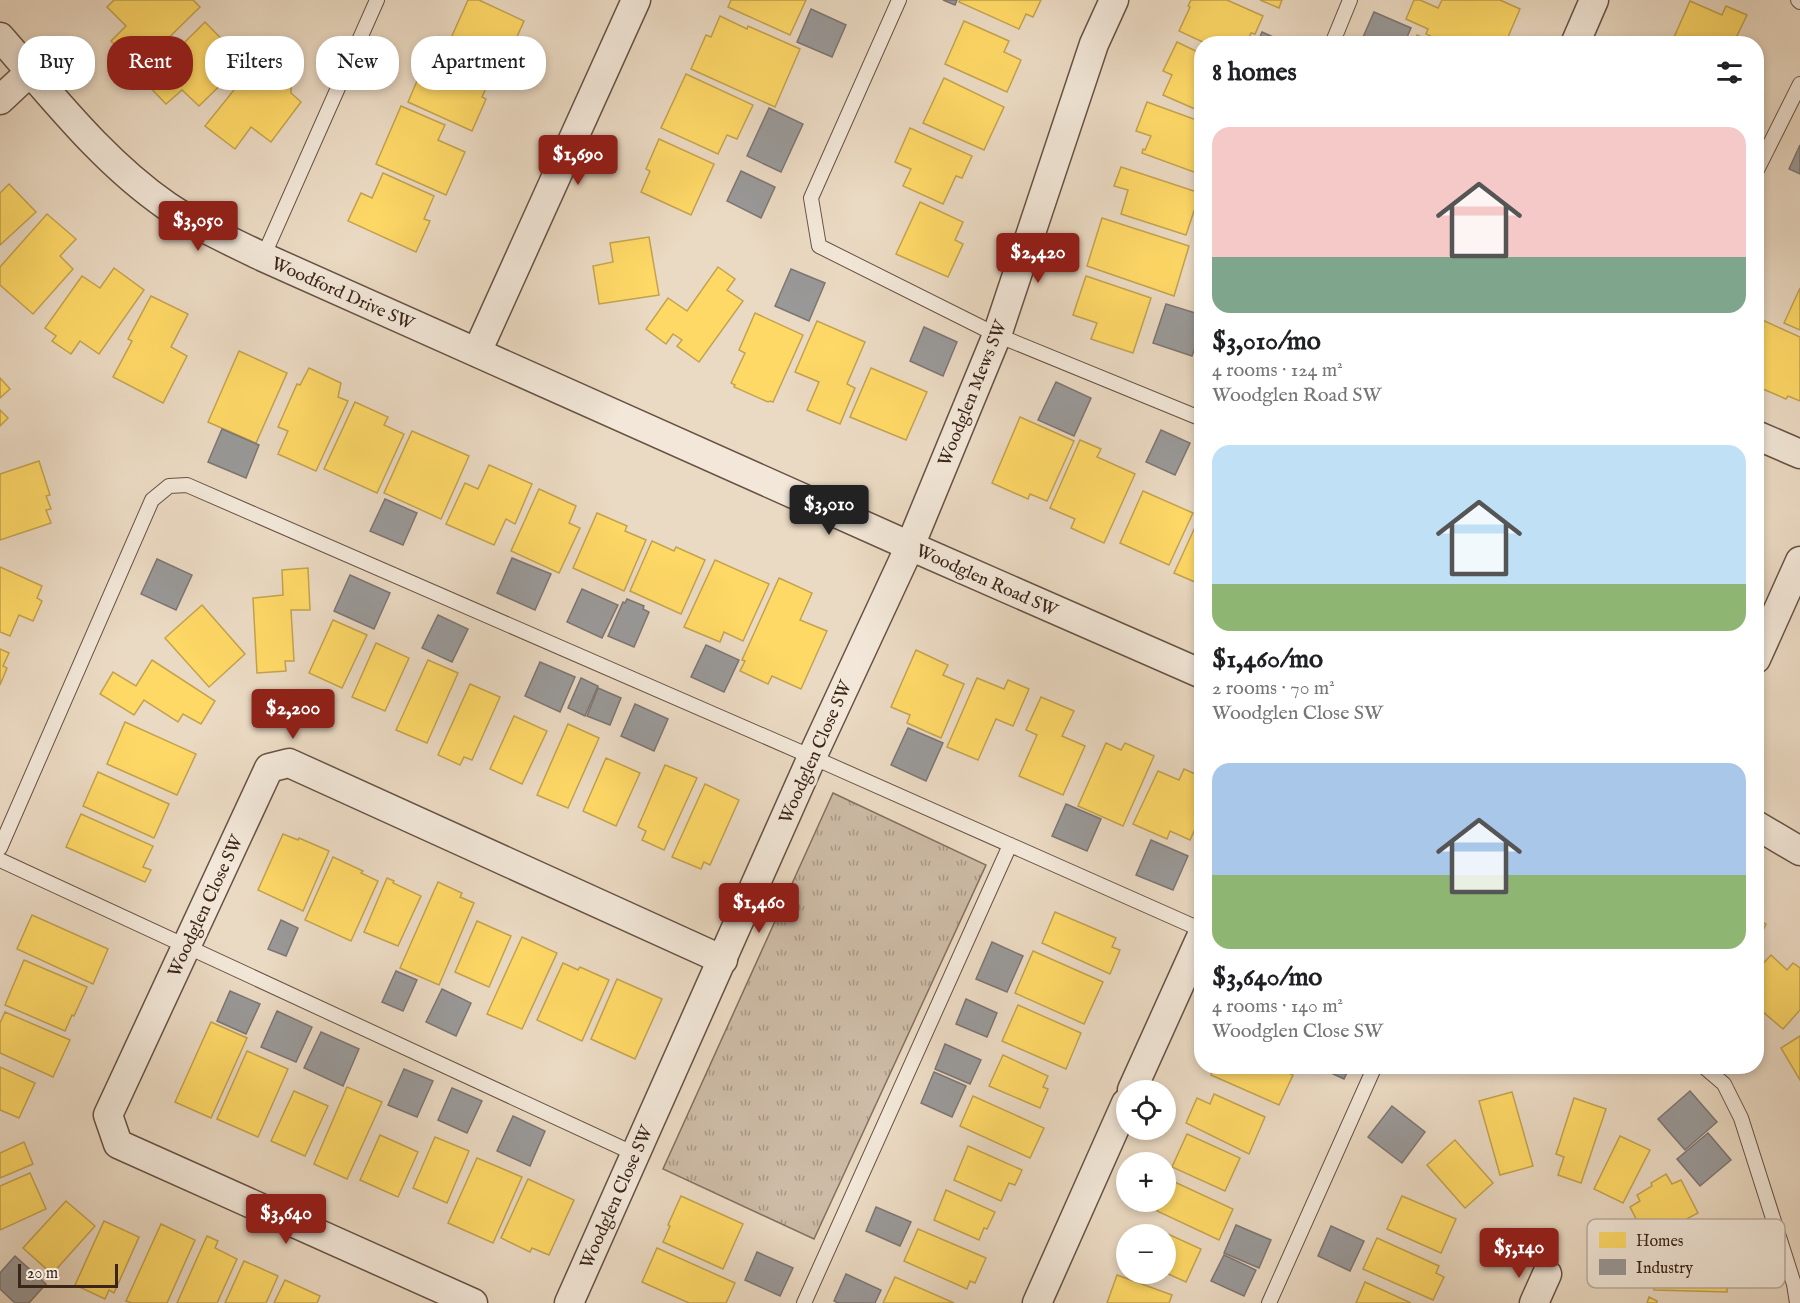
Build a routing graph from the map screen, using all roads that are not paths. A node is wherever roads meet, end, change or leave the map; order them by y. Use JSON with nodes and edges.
{"nodes":[{"id":1,"x":377,"y":0,"type":"edge"},
{"id":2,"x":636,"y":0,"type":"edge"},
{"id":3,"x":899,"y":0,"type":"edge"},
{"id":4,"x":1114,"y":0,"type":"edge"},
{"id":5,"x":1350,"y":0,"type":"edge"},
{"id":6,"x":1594,"y":0,"type":"edge"},
{"id":7,"x":1335,"y":36,"type":"edge"},
{"id":8,"x":1578,"y":36,"type":"edge"},
{"id":9,"x":0,"y":37,"type":"edge"},
{"id":10,"x":18,"y":57,"type":"edge"},
{"id":11,"x":18,"y":84,"type":"edge"},
{"id":12,"x":1800,"y":84,"type":"edge"},
{"id":13,"x":47,"y":90,"type":"edge"},
{"id":14,"x":0,"y":100,"type":"edge"},
{"id":15,"x":1764,"y":156,"type":"edge"},
{"id":16,"x":263,"y":257,"type":"junction"},
{"id":17,"x":997,"y":335,"type":"junction"},
{"id":18,"x":477,"y":352,"type":"junction"},
{"id":19,"x":1194,"y":413,"type":"edge"},
{"id":20,"x":1764,"y":438,"type":"edge"},
{"id":21,"x":1800,"y":454,"type":"edge"},
{"id":22,"x":910,"y":546,"type":"junction"},
{"id":23,"x":1800,"y":561,"type":"edge"},
{"id":24,"x":1764,"y":641,"type":"edge"},
{"id":25,"x":1194,"y":670,"type":"edge"},
{"id":26,"x":812,"y":757,"type":"junction"},
{"id":27,"x":1764,"y":830,"type":"edge"},
{"id":28,"x":1010,"y":845,"type":"junction"},
{"id":29,"x":0,"y":848,"type":"edge"},
{"id":30,"x":1800,"y":850,"type":"edge"},
{"id":31,"x":0,"y":860,"type":"edge"},
{"id":32,"x":1194,"y":926,"type":"edge"},
{"id":33,"x":186,"y":947,"type":"junction"},
{"id":34,"x":1194,"y":953,"type":"edge"},
{"id":35,"x":723,"y":960,"type":"junction"},
{"id":36,"x":1371,"y":1074,"type":"edge"},
{"id":37,"x":1712,"y":1074,"type":"edge"},
{"id":38,"x":1137,"y":1080,"type":"edge"},
{"id":39,"x":1116,"y":1125,"type":"edge"},
{"id":40,"x":635,"y":1154,"type":"junction"},
{"id":41,"x":1773,"y":1219,"type":"edge"},
{"id":42,"x":1785,"y":1256,"type":"edge"},
{"id":43,"x":1547,"y":1274,"type":"dead end"},
{"id":44,"x":473,"y":1303,"type":"edge"},
{"id":45,"x":568,"y":1303,"type":"edge"},
{"id":46,"x":804,"y":1303,"type":"edge"},
{"id":47,"x":1037,"y":1303,"type":"edge"},
{"id":48,"x":1269,"y":1303,"type":"edge"},
{"id":49,"x":1534,"y":1303,"type":"edge"},
{"id":50,"x":1797,"y":1303,"type":"edge"}],
"edges":[{"from":1,"to":16,"type":"lane"},
{"from":2,"to":18,"type":"street"},
{"from":3,"to":17,"type":"lane"},
{"from":4,"to":17,"type":"street","name":"Woodglen Mews SW"},
{"from":5,"to":7,"type":"lane"},
{"from":6,"to":8,"type":"street"},
{"from":9,"to":10,"type":"street","name":"Woodford Drive SW"},
{"from":11,"to":14,"type":"street"},
{"from":12,"to":15,"type":"lane"},
{"from":13,"to":16,"type":"street","name":"Woodford Drive SW"},
{"from":16,"to":18,"type":"street","name":"Woodford Drive SW"},
{"from":17,"to":19,"type":"lane"},
{"from":17,"to":22,"type":"street","name":"Woodglen Mews SW"},
{"from":18,"to":22,"type":"street","name":"Woodglen Road SW"},
{"from":20,"to":21,"type":"street"},
{"from":22,"to":25,"type":"street","name":"Woodglen Road SW"},
{"from":22,"to":26,"type":"street","name":"Woodglen Close SW"},
{"from":23,"to":24,"type":"street"},
{"from":26,"to":28,"type":"lane"},
{"from":26,"to":29,"type":"lane"},
{"from":26,"to":35,"type":"street","name":"Woodglen Close SW"},
{"from":27,"to":30,"type":"street"},
{"from":28,"to":32,"type":"lane"},
{"from":28,"to":46,"type":"lane"},
{"from":31,"to":33,"type":"lane"},
{"from":33,"to":35,"type":"street","name":"Woodglen Close SW"},
{"from":33,"to":40,"type":"lane"},
{"from":33,"to":44,"type":"street","name":"Woodglen Close SW"},
{"from":34,"to":38,"type":"street"},
{"from":35,"to":40,"type":"street","name":"Woodglen Close SW"},
{"from":36,"to":48,"type":"lane"},
{"from":37,"to":41,"type":"lane"},
{"from":39,"to":47,"type":"street"},
{"from":40,"to":45,"type":"street","name":"Woodglen Close SW"},
{"from":42,"to":50,"type":"lane"},
{"from":43,"to":49,"type":"street"}]}
